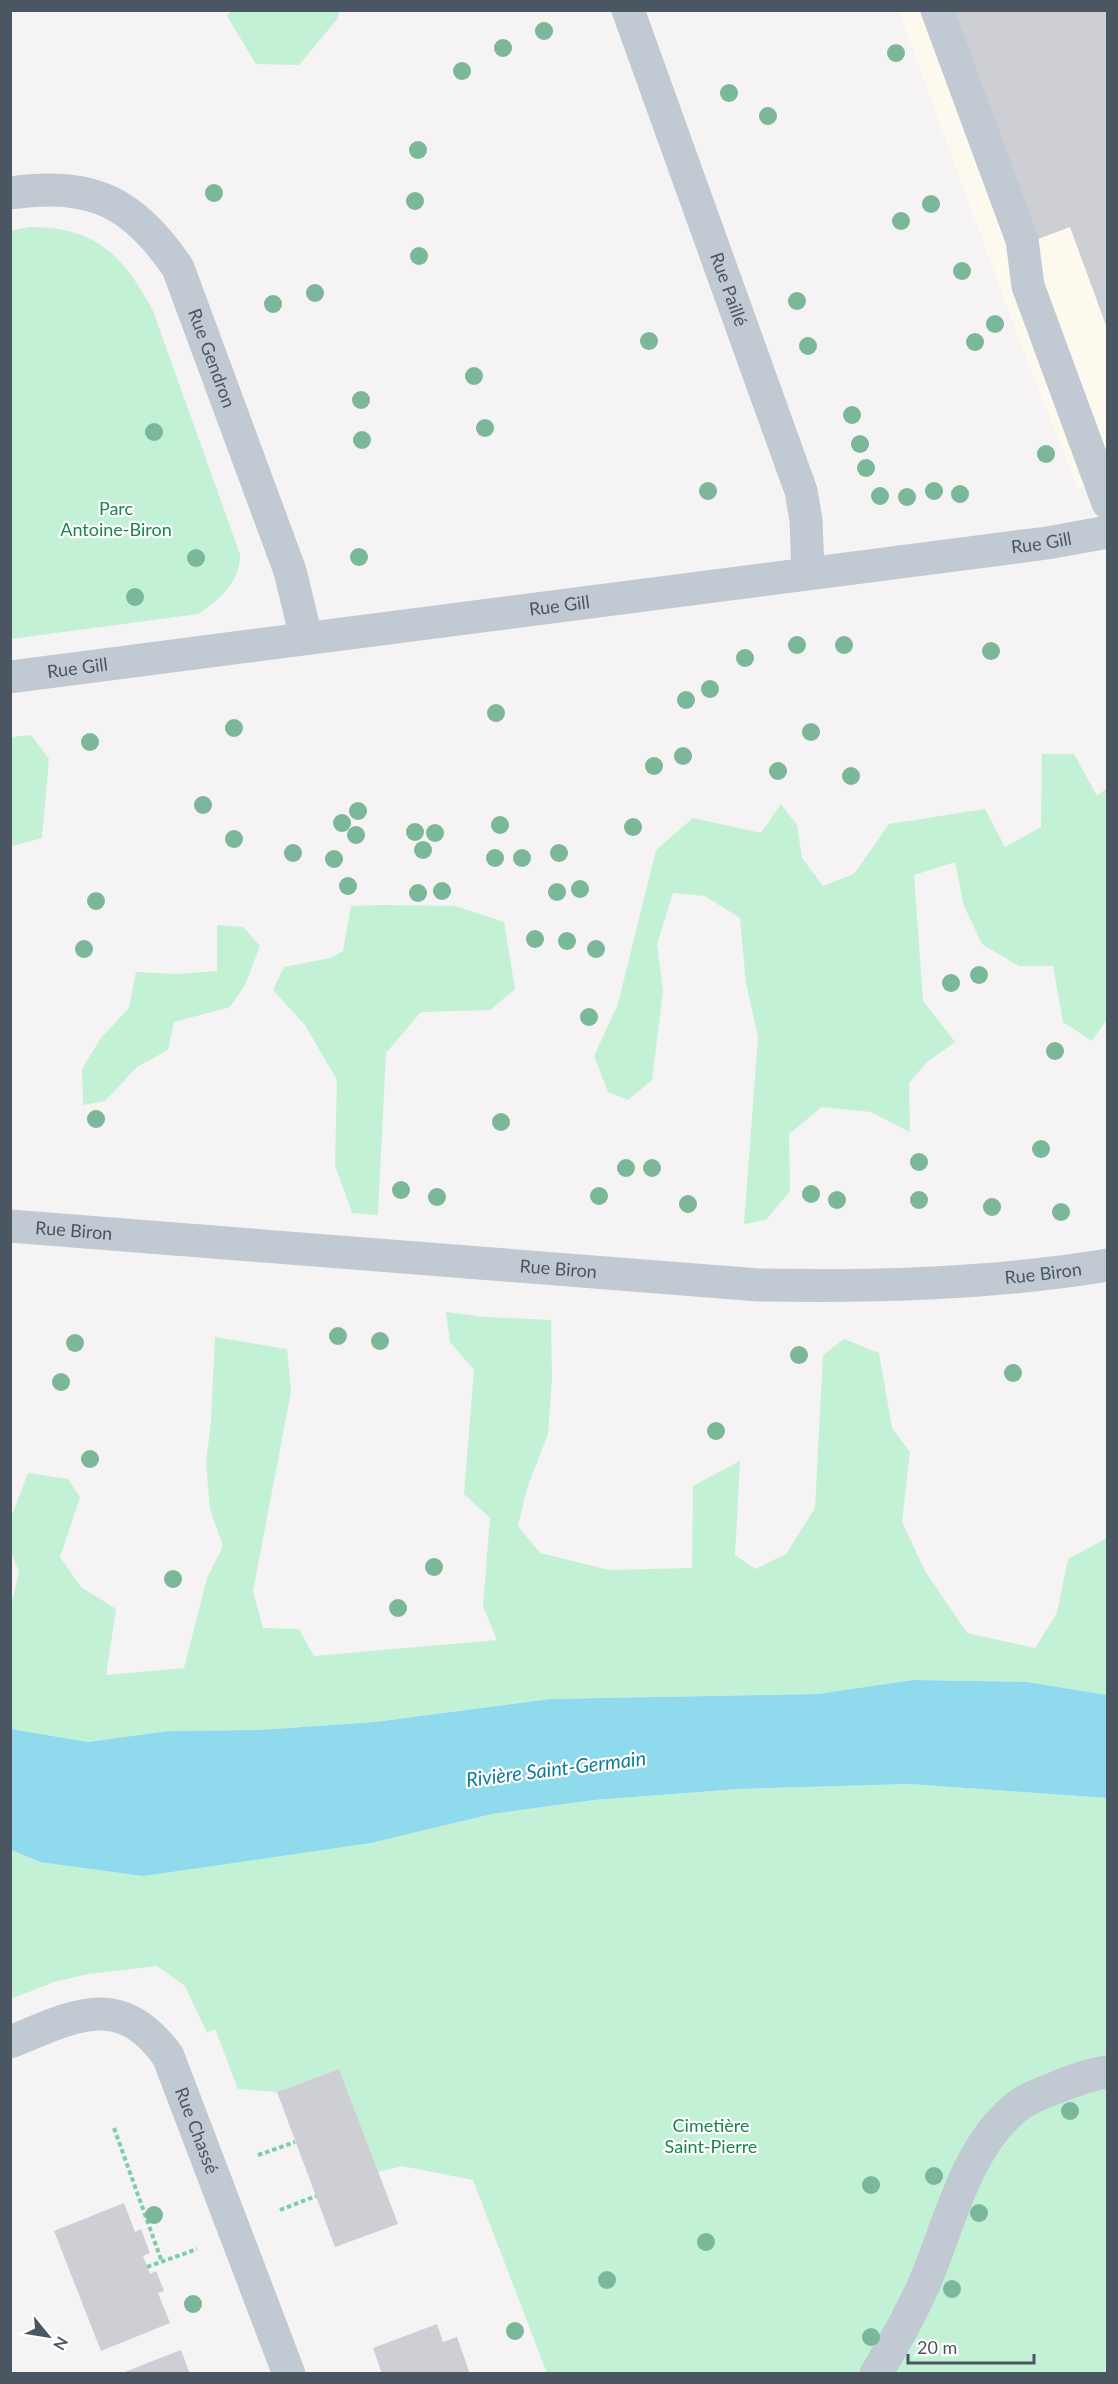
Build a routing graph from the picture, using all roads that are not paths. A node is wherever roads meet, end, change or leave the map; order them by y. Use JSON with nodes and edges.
{"nodes":[{"id":1,"x":628,"y":10,"type":"edge"},
{"id":2,"x":937,"y":10,"type":"edge"},
{"id":3,"x":10,"y":193,"type":"edge"},
{"id":4,"x":1107,"y":503,"type":"edge"},
{"id":5,"x":1107,"y":532,"type":"edge"},
{"id":6,"x":808,"y":572,"type":"junction"},
{"id":7,"x":306,"y":638,"type":"junction"},
{"id":8,"x":10,"y":677,"type":"edge"},
{"id":9,"x":10,"y":1226,"type":"edge"},
{"id":10,"x":1107,"y":1265,"type":"edge"},
{"id":11,"x":10,"y":2042,"type":"edge"},
{"id":12,"x":1107,"y":2072,"type":"edge"},
{"id":13,"x":289,"y":2373,"type":"edge"},
{"id":14,"x":876,"y":2373,"type":"edge"}],
"edges":[{"from":1,"to":6,"type":"street","name":"Rue Paillé"},
{"from":2,"to":4,"type":"street"},
{"from":3,"to":7,"type":"street","name":"Rue Gendron"},
{"from":5,"to":6,"type":"street","name":"Rue Gill"},
{"from":6,"to":7,"type":"street","name":"Rue Gill"},
{"from":7,"to":8,"type":"street","name":"Rue Gill"},
{"from":9,"to":10,"type":"street","name":"Rue Biron"},
{"from":11,"to":13,"type":"street","name":"Rue Chassé"},
{"from":12,"to":14,"type":"street"}]}
